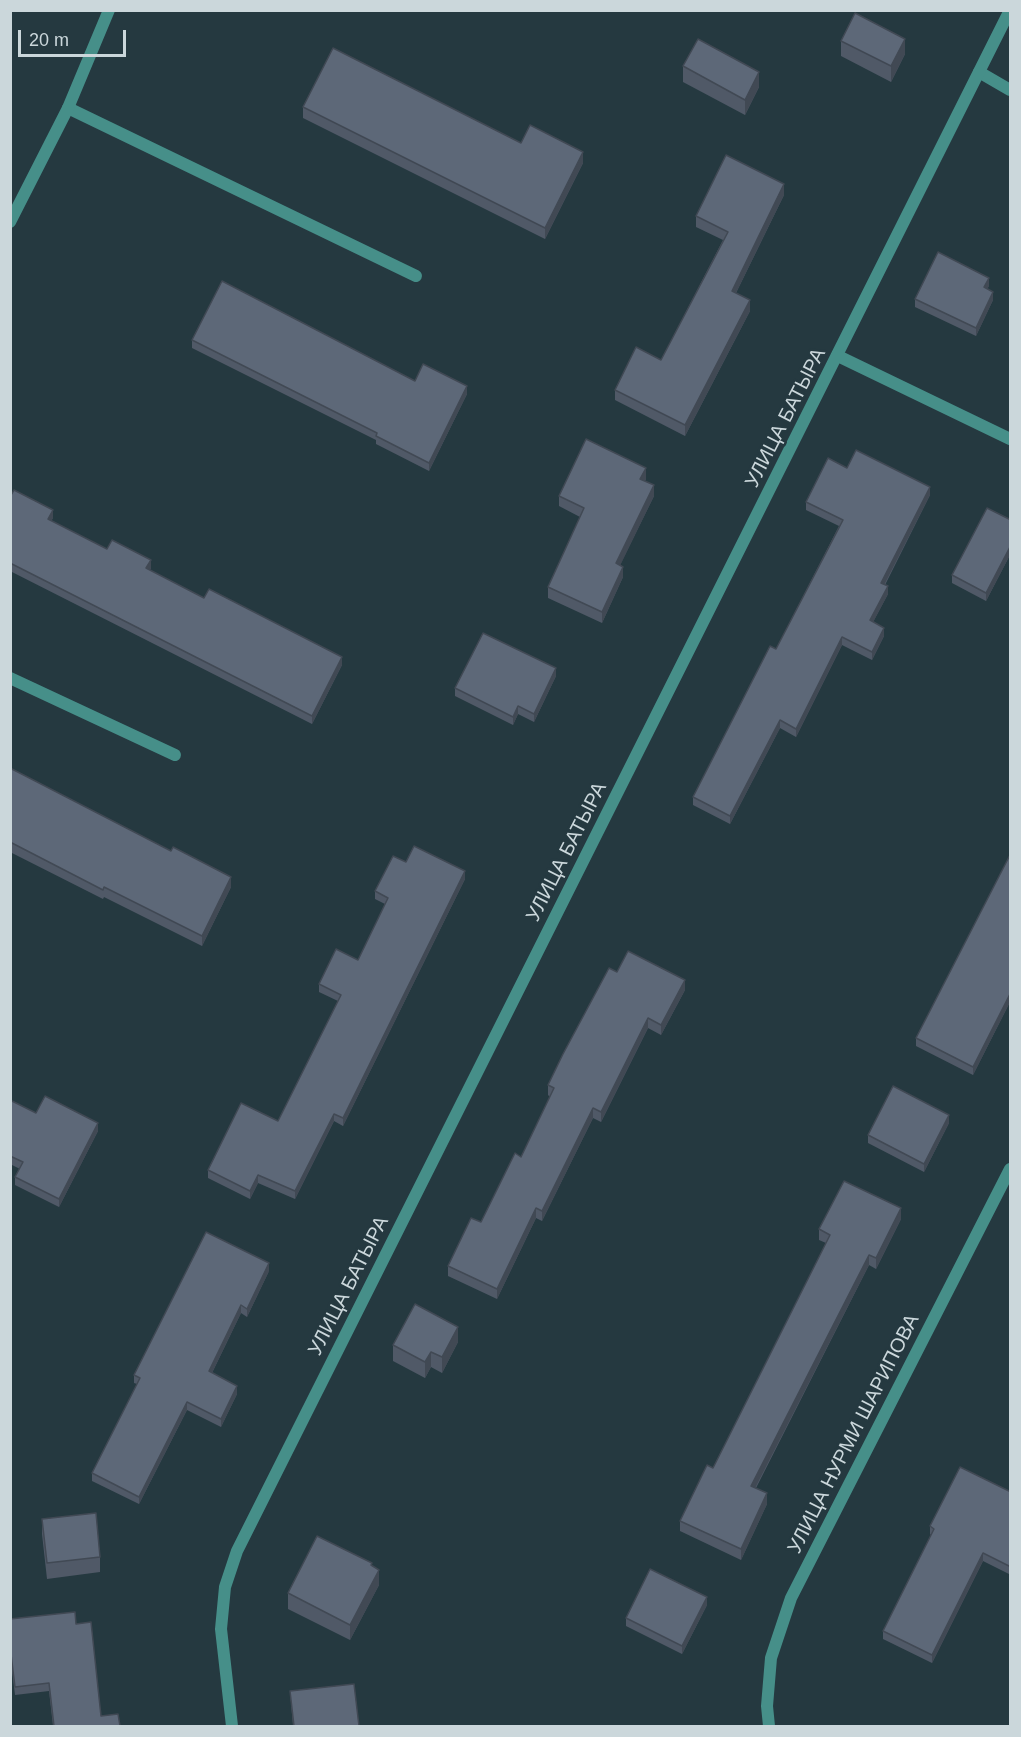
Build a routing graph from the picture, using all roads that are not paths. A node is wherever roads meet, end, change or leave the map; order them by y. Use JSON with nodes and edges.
{"nodes":[{"id":1,"x":109,"y":10,"type":"edge"},
{"id":2,"x":1010,"y":10,"type":"edge"},
{"id":3,"x":980,"y":72,"type":"junction"},
{"id":4,"x":1011,"y":90,"type":"edge"},
{"id":5,"x":68,"y":108,"type":"junction"},
{"id":6,"x":10,"y":222,"type":"edge"},
{"id":7,"x":416,"y":276,"type":"dead end"},
{"id":8,"x":838,"y":356,"type":"junction"},
{"id":9,"x":1011,"y":439,"type":"edge"},
{"id":10,"x":10,"y":678,"type":"edge"},
{"id":11,"x":176,"y":755,"type":"dead end"},
{"id":12,"x":1011,"y":1169,"type":"edge"},
{"id":13,"x":232,"y":1726,"type":"edge"},
{"id":14,"x":769,"y":1726,"type":"edge"}],
"edges":[{"from":1,"to":5,"type":"street"},
{"from":2,"to":3,"type":"street","name":"УЛИЦА БАТЫРА"},
{"from":3,"to":4,"type":"street"},
{"from":3,"to":8,"type":"street","name":"УЛИЦА БАТЫРА"},
{"from":5,"to":6,"type":"street"},
{"from":5,"to":7,"type":"street"},
{"from":8,"to":9,"type":"street"},
{"from":8,"to":13,"type":"street","name":"УЛИЦА БАТЫРА"},
{"from":10,"to":11,"type":"street"},
{"from":12,"to":14,"type":"street","name":"УЛИЦА НУРМИ ШАРИПОВА"}]}
